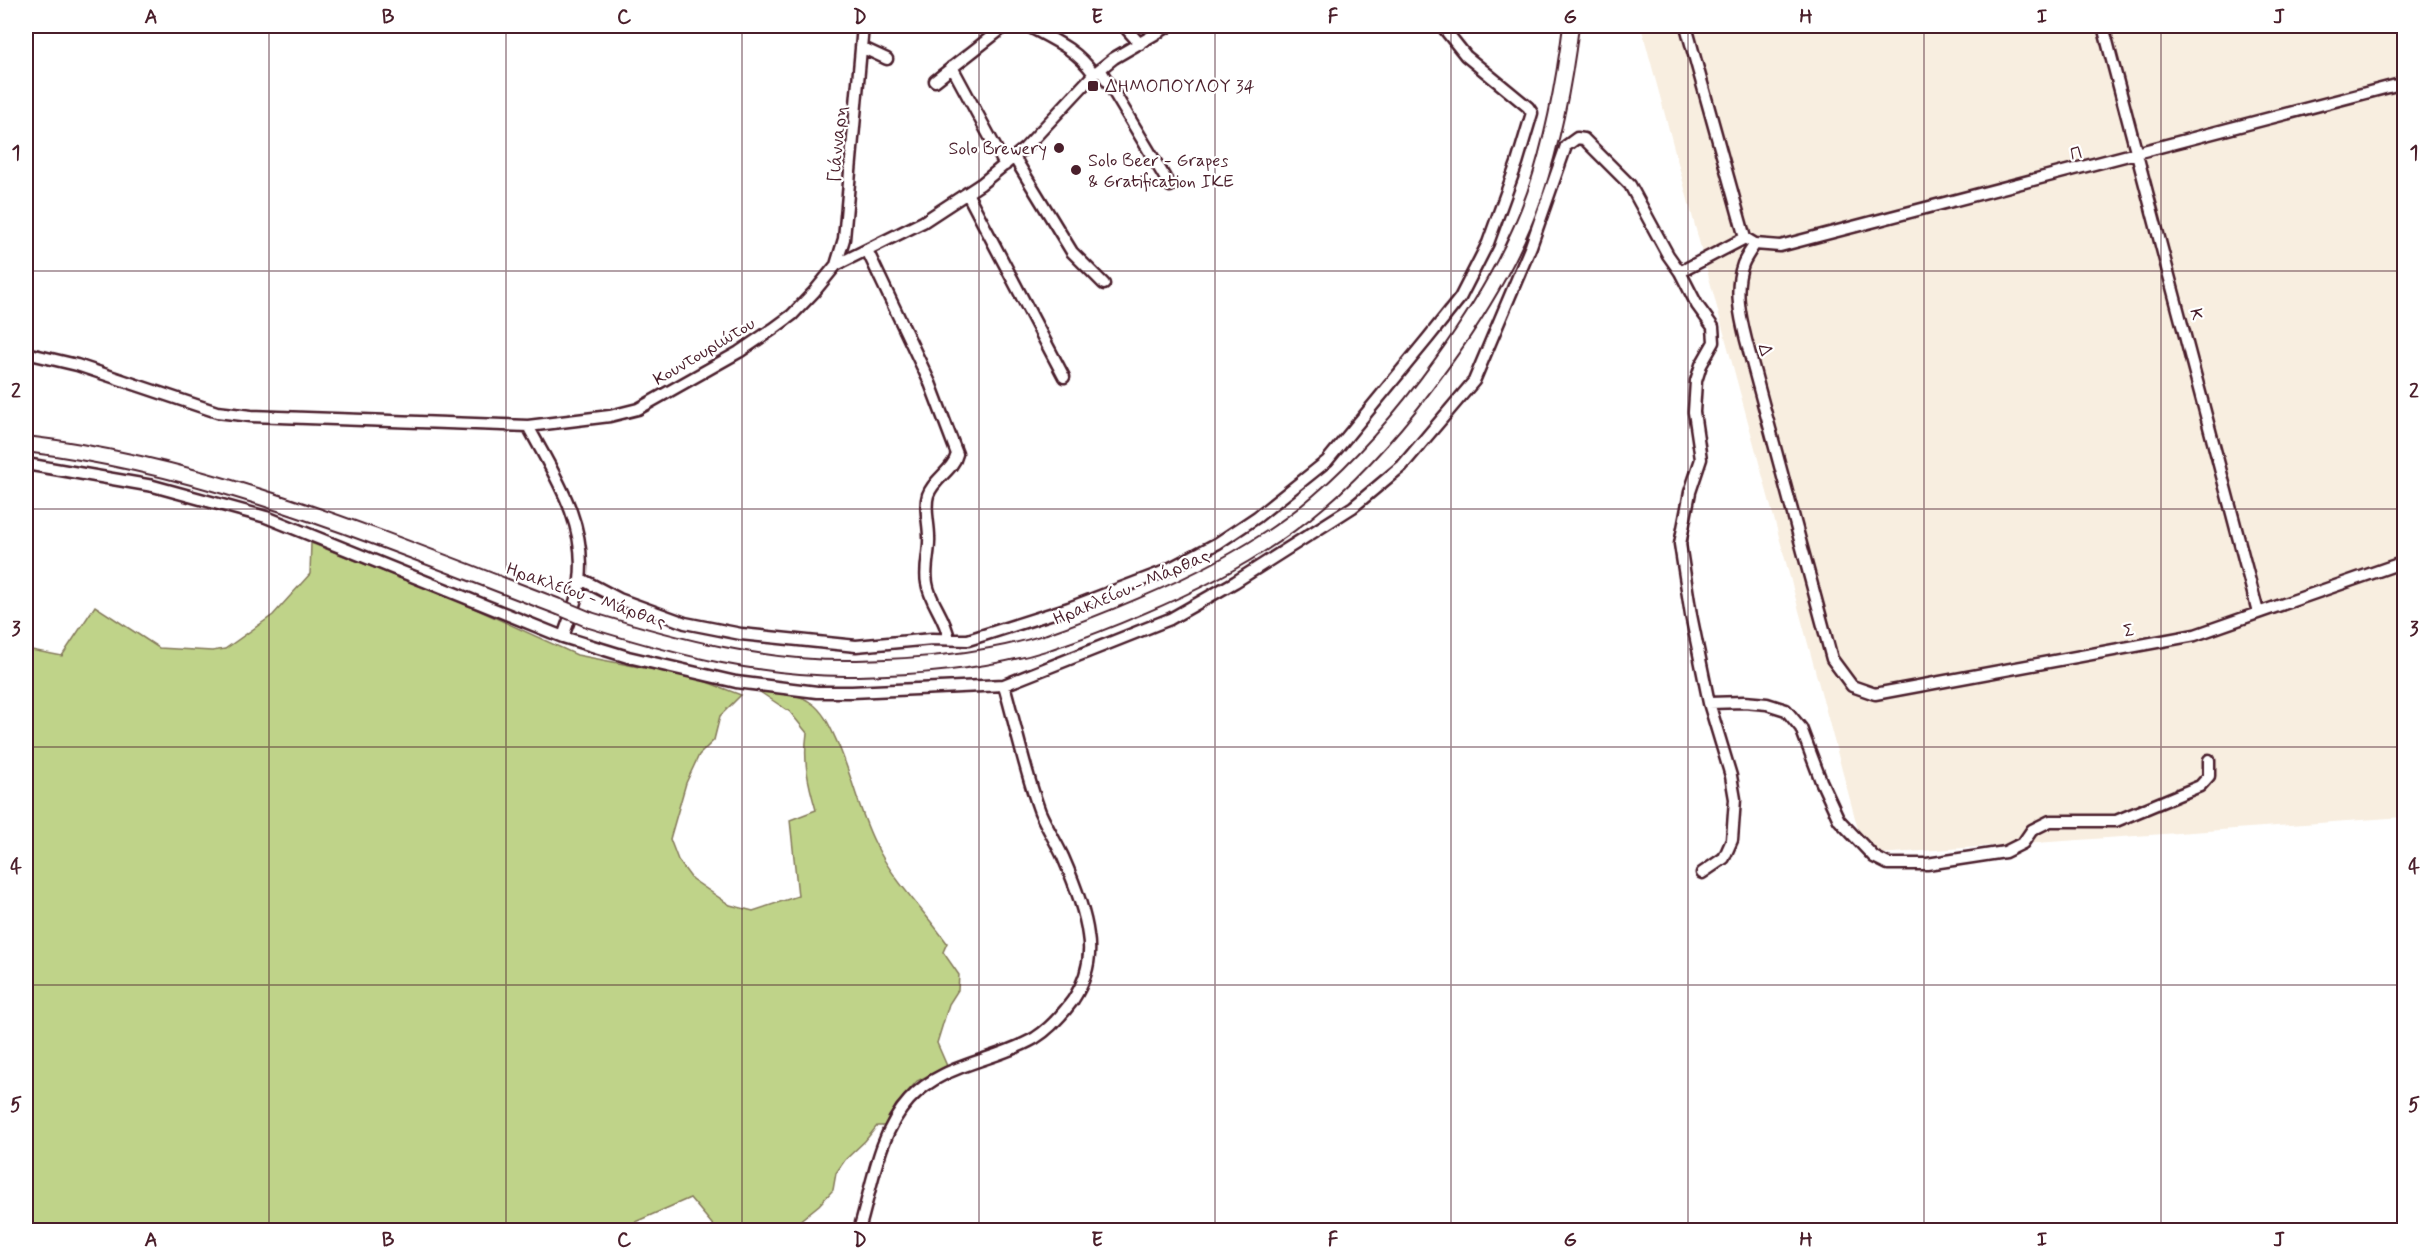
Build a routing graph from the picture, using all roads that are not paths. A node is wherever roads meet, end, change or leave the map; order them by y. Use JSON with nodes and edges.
{"nodes":[{"id":1,"x":863,"y":26,"type":"edge"},
{"id":2,"x":1005,"y":26,"type":"edge"},
{"id":3,"x":1028,"y":26,"type":"edge"},
{"id":4,"x":1124,"y":26,"type":"edge"},
{"id":5,"x":1168,"y":26,"type":"edge"},
{"id":6,"x":1442,"y":26,"type":"edge"},
{"id":7,"x":1570,"y":26,"type":"edge"},
{"id":8,"x":1686,"y":26,"type":"edge"},
{"id":9,"x":2103,"y":26,"type":"edge"},
{"id":10,"x":1140,"y":44,"type":"junction"},
{"id":11,"x":861,"y":47,"type":"junction"},
{"id":12,"x":887,"y":59,"type":"dead end"},
{"id":13,"x":952,"y":67,"type":"junction"},
{"id":14,"x":1097,"y":72,"type":"junction"},
{"id":15,"x":935,"y":81,"type":"dead end"},
{"id":16,"x":2404,"y":83,"type":"edge"},
{"id":17,"x":2138,"y":154,"type":"junction"},
{"id":18,"x":1014,"y":157,"type":"junction"},
{"id":19,"x":1005,"y":165,"type":"junction"},
{"id":20,"x":1170,"y":186,"type":"dead end"},
{"id":21,"x":968,"y":193,"type":"junction"},
{"id":22,"x":1744,"y":238,"type":"junction"},
{"id":23,"x":1755,"y":244,"type":"junction"},
{"id":24,"x":867,"y":250,"type":"junction"},
{"id":25,"x":836,"y":265,"type":"junction"},
{"id":26,"x":1680,"y":272,"type":"junction"},
{"id":27,"x":1104,"y":284,"type":"dead end"},
{"id":28,"x":26,"y":353,"type":"edge"},
{"id":29,"x":1064,"y":377,"type":"dead end"},
{"id":30,"x":528,"y":426,"type":"junction"},
{"id":31,"x":26,"y":444,"type":"edge"},
{"id":32,"x":26,"y":464,"type":"edge"},
{"id":33,"x":2404,"y":562,"type":"edge"},
{"id":34,"x":581,"y":579,"type":"junction"},
{"id":35,"x":2258,"y":612,"type":"junction"},
{"id":36,"x":563,"y":637,"type":"junction"},
{"id":37,"x":949,"y":639,"type":"junction"},
{"id":38,"x":1004,"y":685,"type":"junction"},
{"id":39,"x":1852,"y":686,"type":"joint"},
{"id":40,"x":1709,"y":703,"type":"junction"},
{"id":41,"x":2209,"y":760,"type":"dead end"},
{"id":42,"x":1702,"y":873,"type":"dead end"},
{"id":43,"x":860,"y":1230,"type":"edge"}],
"edges":[{"from":1,"to":11,"type":"street","name":"Γιάνναρη"},
{"from":2,"to":13,"type":"street"},
{"from":3,"to":14,"type":"street"},
{"from":4,"to":10,"type":"street"},
{"from":5,"to":10,"type":"street","name":"Κουντουριώτου"},
{"from":6,"to":37,"type":"street"},
{"from":7,"to":31,"type":"main road","name":"Ηρακλείου - Μάρθας","bridge":true},
{"from":8,"to":22,"type":"street"},
{"from":9,"to":17,"type":"street","name":"Κ"},
{"from":10,"to":14,"type":"street","name":"Κουντουριώτου"},
{"from":11,"to":12,"type":"street"},
{"from":11,"to":25,"type":"street","name":"Γιάνναρη"},
{"from":13,"to":15,"type":"street"},
{"from":13,"to":19,"type":"street"},
{"from":14,"to":18,"type":"street","name":"Κουντουριώτου"},
{"from":14,"to":20,"type":"street"},
{"from":16,"to":17,"type":"street","name":"Π"},
{"from":17,"to":23,"type":"street","name":"Π"},
{"from":17,"to":35,"type":"street","name":"Κ"},
{"from":18,"to":19,"type":"street","name":"Κουντουριώτου"},
{"from":18,"to":27,"type":"street"},
{"from":19,"to":21,"type":"street","name":"Κουντουριώτου"},
{"from":21,"to":24,"type":"street","name":"Κουντουριώτου"},
{"from":21,"to":29,"type":"street"},
{"from":22,"to":23,"type":"street"},
{"from":22,"to":26,"type":"street"},
{"from":23,"to":39,"type":"street","name":"Δ"},
{"from":24,"to":25,"type":"street","name":"Κουντουριώτου"},
{"from":24,"to":37,"type":"street"},
{"from":25,"to":30,"type":"street","name":"Κουντουριώτου"},
{"from":26,"to":38,"type":"street"},
{"from":26,"to":40,"type":"street"},
{"from":28,"to":30,"type":"street","name":"Κουντουριώτου"},
{"from":30,"to":34,"type":"street"},
{"from":32,"to":36,"type":"street"},
{"from":33,"to":35,"type":"street","name":"Σ"},
{"from":34,"to":36,"type":"street"},
{"from":34,"to":37,"type":"street"},
{"from":35,"to":39,"type":"street","name":"Σ"},
{"from":36,"to":38,"type":"street"},
{"from":38,"to":43,"type":"street"},
{"from":40,"to":41,"type":"street"},
{"from":40,"to":42,"type":"street"}]}
